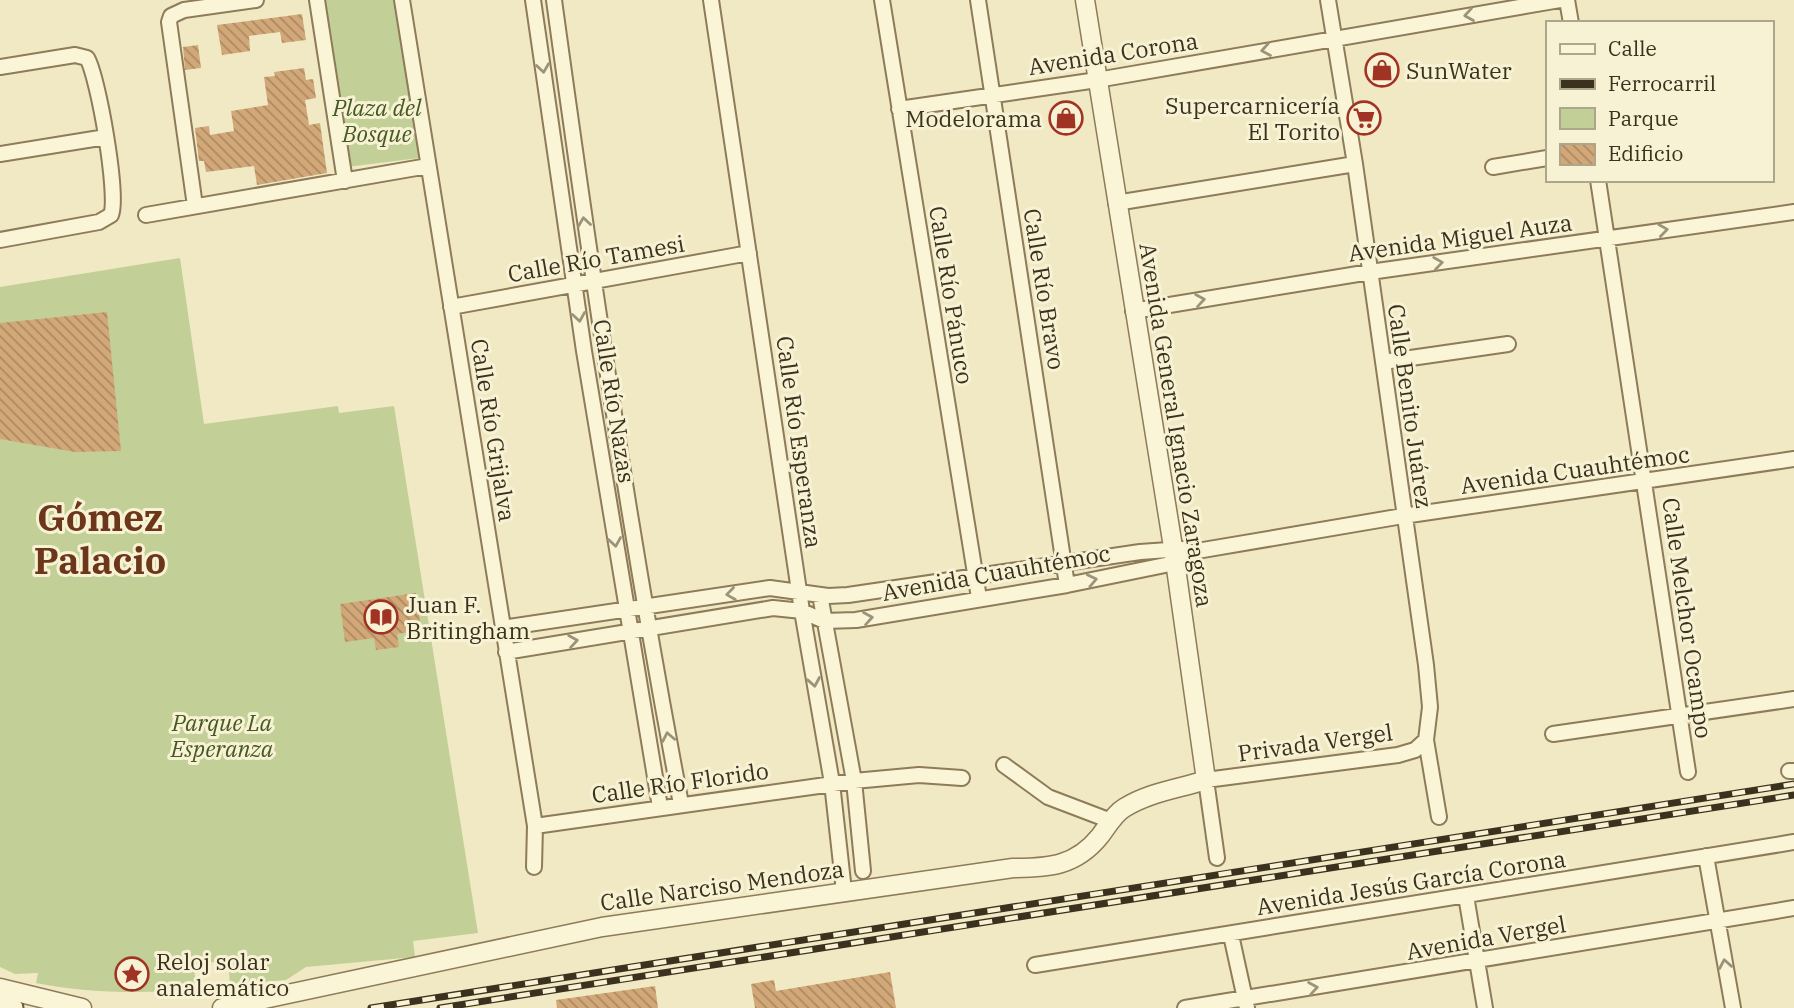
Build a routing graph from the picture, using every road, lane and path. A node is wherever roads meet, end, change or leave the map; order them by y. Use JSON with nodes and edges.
{"nodes":[{"id":1,"x":256,"y":0,"type":"edge"},
{"id":2,"x":317,"y":0,"type":"edge"},
{"id":3,"x":402,"y":0,"type":"edge"},
{"id":4,"x":533,"y":0,"type":"edge"},
{"id":5,"x":555,"y":0,"type":"edge"},
{"id":6,"x":711,"y":0,"type":"edge"},
{"id":7,"x":882,"y":0,"type":"edge"},
{"id":8,"x":978,"y":0,"type":"edge"},
{"id":9,"x":1085,"y":0,"type":"edge"},
{"id":10,"x":1328,"y":0,"type":"edge"},
{"id":11,"x":1560,"y":0,"type":"edge"},
{"id":12,"x":1567,"y":0,"type":"edge"},
{"id":13,"x":1572,"y":21,"type":"edge"},
{"id":14,"x":1333,"y":38,"type":"junction"},
{"id":15,"x":0,"y":67,"type":"edge"},
{"id":16,"x":1097,"y":80,"type":"junction"},
{"id":17,"x":993,"y":95,"type":"junction"},
{"id":18,"x":899,"y":109,"type":"junction"},
{"id":19,"x":106,"y":137,"type":"junction"},
{"id":20,"x":0,"y":154,"type":"edge"},
{"id":21,"x":1546,"y":158,"type":"edge"},
{"id":22,"x":1355,"y":164,"type":"junction"},
{"id":23,"x":428,"y":166,"type":"junction"},
{"id":24,"x":1493,"y":167,"type":"dead end"},
{"id":25,"x":345,"y":181,"type":"junction"},
{"id":26,"x":1598,"y":182,"type":"edge"},
{"id":27,"x":1116,"y":203,"type":"junction"},
{"id":28,"x":195,"y":206,"type":"junction"},
{"id":29,"x":1794,"y":212,"type":"edge"},
{"id":30,"x":146,"y":215,"type":"dead end"},
{"id":31,"x":1606,"y":238,"type":"junction"},
{"id":32,"x":0,"y":240,"type":"edge"},
{"id":33,"x":749,"y":253,"type":"junction"},
{"id":34,"x":1370,"y":272,"type":"junction"},
{"id":35,"x":592,"y":282,"type":"junction"},
{"id":36,"x":574,"y":285,"type":"junction"},
{"id":37,"x":451,"y":307,"type":"junction"},
{"id":38,"x":1133,"y":311,"type":"junction"},
{"id":39,"x":1508,"y":344,"type":"dead end"},
{"id":40,"x":1382,"y":362,"type":"junction"},
{"id":41,"x":1794,"y":459,"type":"edge"},
{"id":42,"x":1644,"y":482,"type":"junction"},
{"id":43,"x":1403,"y":516,"type":"junction"},
{"id":44,"x":1174,"y":555,"type":"junction"},
{"id":45,"x":1064,"y":562,"type":"junction"},
{"id":46,"x":975,"y":575,"type":"junction"},
{"id":47,"x":1067,"y":585,"type":"junction"},
{"id":48,"x":799,"y":591,"type":"junction"},
{"id":49,"x":820,"y":595,"type":"junction"},
{"id":50,"x":979,"y":598,"type":"junction"},
{"id":51,"x":645,"y":606,"type":"junction"},
{"id":52,"x":625,"y":608,"type":"junction"},
{"id":53,"x":802,"y":611,"type":"junction"},
{"id":54,"x":824,"y":621,"type":"junction"},
{"id":55,"x":502,"y":628,"type":"junction"},
{"id":56,"x":648,"y":629,"type":"junction"},
{"id":57,"x":630,"y":632,"type":"junction"},
{"id":58,"x":506,"y":652,"type":"junction"},
{"id":59,"x":1794,"y":699,"type":"edge"},
{"id":60,"x":1679,"y":715,"type":"junction"},
{"id":61,"x":1553,"y":734,"type":"dead end"},
{"id":62,"x":1426,"y":740,"type":"junction"},
{"id":63,"x":1004,"y":765,"type":"dead end"},
{"id":64,"x":1688,"y":772,"type":"dead end"},
{"id":65,"x":962,"y":778,"type":"dead end"},
{"id":66,"x":1206,"y":780,"type":"junction"},
{"id":67,"x":854,"y":781,"type":"junction"},
{"id":68,"x":832,"y":783,"type":"junction"},
{"id":69,"x":681,"y":804,"type":"junction"},
{"id":70,"x":660,"y":807,"type":"junction"},
{"id":71,"x":1439,"y":817,"type":"dead end"},
{"id":72,"x":1111,"y":821,"type":"junction"},
{"id":73,"x":535,"y":826,"type":"junction"},
{"id":74,"x":1794,"y":842,"type":"edge"},
{"id":75,"x":1706,"y":856,"type":"junction"},
{"id":76,"x":1217,"y":858,"type":"dead end"},
{"id":77,"x":534,"y":867,"type":"dead end"},
{"id":78,"x":863,"y":871,"type":"dead end"},
{"id":79,"x":844,"y":891,"type":"junction"},
{"id":80,"x":1466,"y":896,"type":"junction"},
{"id":81,"x":1794,"y":908,"type":"edge"},
{"id":82,"x":1718,"y":920,"type":"junction"},
{"id":83,"x":1231,"y":935,"type":"junction"},
{"id":84,"x":1477,"y":962,"type":"junction"},
{"id":85,"x":1035,"y":965,"type":"dead end"},
{"id":86,"x":0,"y":988,"type":"edge"},
{"id":87,"x":0,"y":997,"type":"edge"},
{"id":88,"x":276,"y":1002,"type":"edge"},
{"id":89,"x":1246,"y":1003,"type":"edge"},
{"id":90,"x":13,"y":1008,"type":"edge"},
{"id":91,"x":82,"y":1008,"type":"edge"},
{"id":92,"x":222,"y":1008,"type":"edge"},
{"id":93,"x":1185,"y":1008,"type":"edge"},
{"id":94,"x":1485,"y":1008,"type":"edge"},
{"id":95,"x":1732,"y":1008,"type":"edge"}],
"edges":[{"from":1,"to":28,"type":"street"},
{"from":2,"to":25,"type":"street"},
{"from":3,"to":23,"type":"street","name":"Calle Río Grijalva"},
{"from":4,"to":36,"type":"street","name":"Calle Río Nazas","one_way":true},
{"from":35,"to":5,"type":"street","name":"Calle Río Nazas","one_way":true},
{"from":6,"to":33,"type":"street","name":"Calle Río Esperanza"},
{"from":7,"to":18,"type":"street","name":"Calle Río Pánuco"},
{"from":8,"to":17,"type":"street","name":"Calle Río Bravo"},
{"from":9,"to":16,"type":"street","name":"Avenida General Ignacio Zaragoza"},
{"from":10,"to":14,"type":"street","name":"Calle Benito Juárez"},
{"from":11,"to":14,"type":"street","name":"Avenida Corona","one_way":true},
{"from":12,"to":13,"type":"street"},
{"from":14,"to":16,"type":"street","name":"Avenida Corona","one_way":true},
{"from":14,"to":22,"type":"street","name":"Calle Benito Juárez"},
{"from":15,"to":19,"type":"street"},
{"from":16,"to":17,"type":"street","name":"Avenida Corona"},
{"from":16,"to":27,"type":"street","name":"Avenida General Ignacio Zaragoza"},
{"from":17,"to":18,"type":"street","name":"Avenida Corona"},
{"from":17,"to":45,"type":"street","name":"Calle Río Bravo"},
{"from":18,"to":46,"type":"street","name":"Calle Río Pánuco"},
{"from":19,"to":20,"type":"street"},
{"from":19,"to":32,"type":"street"},
{"from":21,"to":24,"type":"street"},
{"from":22,"to":27,"type":"street"},
{"from":22,"to":34,"type":"street","name":"Calle Benito Juárez"},
{"from":23,"to":25,"type":"street"},
{"from":23,"to":37,"type":"street","name":"Calle Río Grijalva"},
{"from":25,"to":28,"type":"street"},
{"from":26,"to":31,"type":"street","name":"Calle Melchor Ocampo"},
{"from":27,"to":38,"type":"street","name":"Avenida General Ignacio Zaragoza"},
{"from":28,"to":30,"type":"street"},
{"from":31,"to":29,"type":"street","name":"Avenida Miguel Auza","one_way":true},
{"from":34,"to":31,"type":"street","name":"Avenida Miguel Auza","one_way":true},
{"from":31,"to":42,"type":"street","name":"Calle Melchor Ocampo"},
{"from":33,"to":35,"type":"street","name":"Calle Río Tamesi"},
{"from":33,"to":48,"type":"street","name":"Calle Río Esperanza"},
{"from":38,"to":34,"type":"street","name":"Avenida Miguel Auza","one_way":true},
{"from":34,"to":40,"type":"street","name":"Calle Benito Juárez"},
{"from":35,"to":36,"type":"street","name":"Calle Río Tamesi"},
{"from":35,"to":51,"type":"street","name":"Calle Río Nazas"},
{"from":36,"to":37,"type":"street","name":"Calle Río Tamesi"},
{"from":36,"to":52,"type":"street","name":"Calle Río Nazas","one_way":true},
{"from":37,"to":55,"type":"street","name":"Calle Río Grijalva"},
{"from":38,"to":44,"type":"street","name":"Avenida General Ignacio Zaragoza"},
{"from":39,"to":40,"type":"street"},
{"from":40,"to":43,"type":"street","name":"Calle Benito Juárez"},
{"from":41,"to":42,"type":"street","name":"Avenida Cuauhtémoc"},
{"from":42,"to":43,"type":"street","name":"Avenida Cuauhtémoc"},
{"from":42,"to":60,"type":"street","name":"Calle Melchor Ocampo"},
{"from":43,"to":44,"type":"street","name":"Avenida Cuauhtémoc"},
{"from":43,"to":62,"type":"street","name":"Calle Benito Juárez"},
{"from":44,"to":45,"type":"street","name":"Avenida Cuauhtémoc"},
{"from":47,"to":44,"type":"street","name":"Avenida Cuauhtémoc","one_way":true},
{"from":44,"to":66,"type":"street","name":"Avenida General Ignacio Zaragoza"},
{"from":45,"to":46,"type":"street","name":"Avenida Cuauhtémoc"},
{"from":45,"to":47,"type":"street","name":"Calle Río Bravo"},
{"from":46,"to":49,"type":"street","name":"Avenida Cuauhtémoc"},
{"from":46,"to":50,"type":"street","name":"Calle Río Pánuco"},
{"from":47,"to":50,"type":"street","name":"Avenida Cuauhtémoc"},
{"from":48,"to":49,"type":"street","name":"Avenida Cuauhtémoc"},
{"from":48,"to":51,"type":"street","name":"Avenida Cuauhtémoc","one_way":true},
{"from":48,"to":53,"type":"street","name":"Calle Río Esperanza"},
{"from":49,"to":54,"type":"street"},
{"from":54,"to":50,"type":"street","name":"Avenida Cuauhtémoc","one_way":true},
{"from":51,"to":52,"type":"street","name":"Avenida Cuauhtémoc"},
{"from":51,"to":56,"type":"street","name":"Calle Río Nazas"},
{"from":52,"to":55,"type":"street","name":"Avenida Cuauhtémoc"},
{"from":52,"to":57,"type":"street","name":"Calle Río Nazas"},
{"from":53,"to":54,"type":"street","name":"Avenida Cuauhtémoc"},
{"from":53,"to":56,"type":"street"},
{"from":53,"to":68,"type":"street","name":"Calle Río Esperanza","one_way":true},
{"from":54,"to":67,"type":"street"},
{"from":55,"to":58,"type":"street","name":"Calle Río Grijalva"},
{"from":56,"to":57,"type":"street"},
{"from":69,"to":56,"type":"street","name":"Calle Río Nazas","one_way":true},
{"from":58,"to":57,"type":"street","one_way":true},
{"from":57,"to":70,"type":"street","name":"Calle Río Nazas"},
{"from":58,"to":73,"type":"street","name":"Calle Río Grijalva"},
{"from":59,"to":60,"type":"street"},
{"from":60,"to":61,"type":"street"},
{"from":60,"to":64,"type":"street","name":"Calle Melchor Ocampo"},
{"from":62,"to":66,"type":"street","name":"Privada Vergel"},
{"from":62,"to":71,"type":"street","name":"Calle Benito Juárez"},
{"from":63,"to":72,"type":"street"},
{"from":65,"to":67,"type":"street","name":"Calle Río Florido"},
{"from":66,"to":72,"type":"street","name":"Calle Narciso Mendoza"},
{"from":66,"to":76,"type":"street","name":"Avenida General Ignacio Zaragoza"},
{"from":67,"to":68,"type":"street","name":"Calle Río Florido"},
{"from":67,"to":78,"type":"street"},
{"from":68,"to":69,"type":"street","name":"Calle Río Florido"},
{"from":68,"to":79,"type":"street","name":"Calle Río Esperanza"},
{"from":69,"to":70,"type":"street","name":"Calle Río Florido"},
{"from":70,"to":73,"type":"street","name":"Calle Río Florido"},
{"from":72,"to":79,"type":"street","name":"Calle Narciso Mendoza"},
{"from":73,"to":77,"type":"street","name":"Calle Río Grijalva"},
{"from":74,"to":75,"type":"street","name":"Avenida Jesús García Corona"},
{"from":75,"to":80,"type":"street","name":"Avenida Jesús García Corona"},
{"from":75,"to":82,"type":"street"},
{"from":79,"to":88,"type":"street","name":"Calle Narciso Mendoza"},
{"from":80,"to":83,"type":"street","name":"Avenida Jesús García Corona"},
{"from":80,"to":84,"type":"street"},
{"from":81,"to":82,"type":"street","name":"Avenida Vergel"},
{"from":82,"to":84,"type":"street","name":"Avenida Vergel"},
{"from":95,"to":82,"type":"street","one_way":true},
{"from":83,"to":85,"type":"street","name":"Avenida Jesús García Corona"},
{"from":83,"to":89,"type":"street"},
{"from":89,"to":84,"type":"street","name":"Avenida Vergel","one_way":true},
{"from":84,"to":94,"type":"street"},
{"from":86,"to":91,"type":"street"},
{"from":87,"to":90,"type":"main road"},
{"from":88,"to":92,"type":"street","name":"Calle Narciso Mendoza"},
{"from":89,"to":93,"type":"street","name":"Avenida Vergel"}]}
